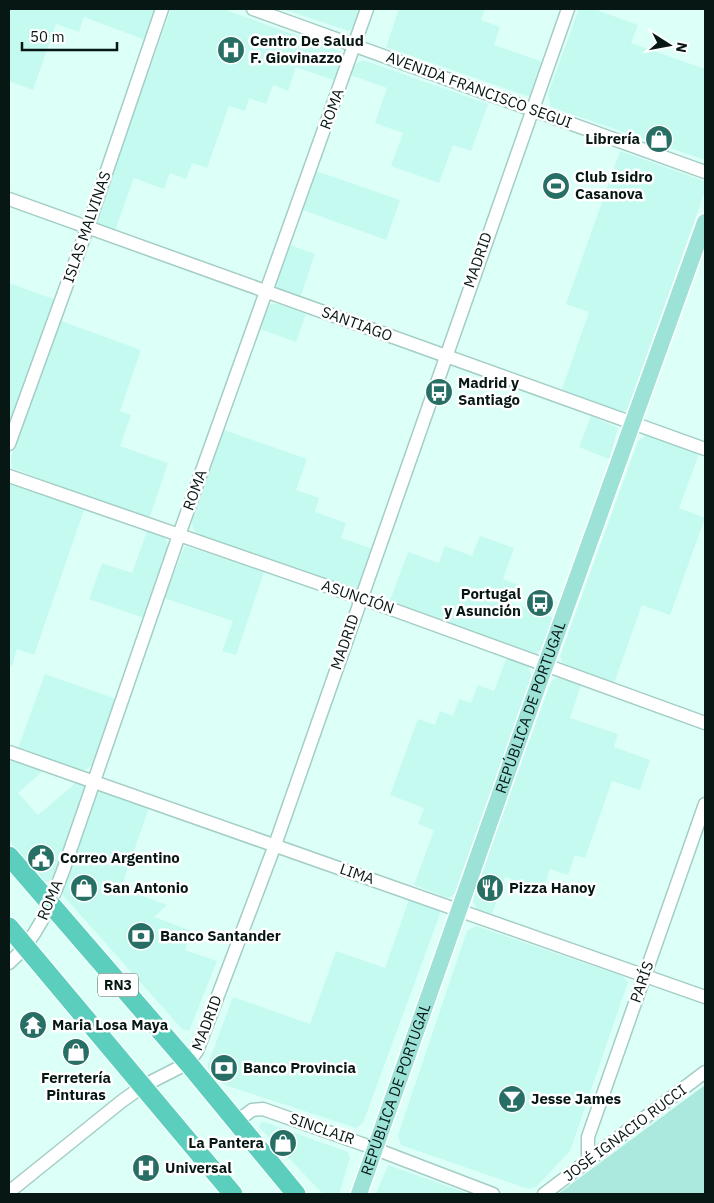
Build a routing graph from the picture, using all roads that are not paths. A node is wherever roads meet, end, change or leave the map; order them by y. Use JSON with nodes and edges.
{"nodes":[{"id":1,"x":162,"y":9,"type":"edge"},
{"id":2,"x":253,"y":9,"type":"edge"},
{"id":3,"x":367,"y":9,"type":"edge"},
{"id":4,"x":568,"y":9,"type":"edge"},
{"id":5,"x":355,"y":45,"type":"junction"},
{"id":6,"x":532,"y":108,"type":"junction"},
{"id":7,"x":705,"y":172,"type":"edge"},
{"id":8,"x":9,"y":200,"type":"edge"},
{"id":9,"x":705,"y":222,"type":"edge"},
{"id":10,"x":87,"y":229,"type":"junction"},
{"id":11,"x":266,"y":291,"type":"junction"},
{"id":12,"x":445,"y":356,"type":"junction"},
{"id":13,"x":632,"y":424,"type":"junction"},
{"id":14,"x":9,"y":444,"type":"edge"},
{"id":15,"x":705,"y":449,"type":"edge"},
{"id":16,"x":9,"y":476,"type":"edge"},
{"id":17,"x":179,"y":535,"type":"junction"},
{"id":18,"x":361,"y":598,"type":"junction"},
{"id":19,"x":545,"y":665,"type":"junction"},
{"id":20,"x":705,"y":723,"type":"edge"},
{"id":21,"x":9,"y":752,"type":"edge"},
{"id":22,"x":93,"y":782,"type":"junction"},
{"id":23,"x":705,"y":804,"type":"edge"},
{"id":24,"x":275,"y":845,"type":"junction"},
{"id":25,"x":9,"y":856,"type":"edge"},
{"id":26,"x":49,"y":906,"type":"junction"},
{"id":27,"x":458,"y":910,"type":"junction"},
{"id":28,"x":9,"y":927,"type":"edge"},
{"id":29,"x":25,"y":946,"type":"junction"},
{"id":30,"x":9,"y":963,"type":"edge"},
{"id":31,"x":643,"y":976,"type":"junction"},
{"id":32,"x":705,"y":997,"type":"edge"},
{"id":33,"x":188,"y":1064,"type":"junction"},
{"id":34,"x":705,"y":1072,"type":"edge"},
{"id":35,"x":143,"y":1086,"type":"junction"},
{"id":36,"x":236,"y":1122,"type":"junction"},
{"id":37,"x":375,"y":1150,"type":"junction"},
{"id":38,"x":588,"y":1161,"type":"junction"},
{"id":39,"x":9,"y":1192,"type":"edge"},
{"id":40,"x":233,"y":1194,"type":"edge"},
{"id":41,"x":296,"y":1194,"type":"edge"},
{"id":42,"x":359,"y":1194,"type":"edge"},
{"id":43,"x":493,"y":1194,"type":"edge"},
{"id":44,"x":544,"y":1194,"type":"edge"}],
"edges":[{"from":1,"to":10,"type":"street","name":"ISLAS MALVINAS"},
{"from":2,"to":5,"type":"street","name":"AVENIDA FRANCISCO SEGUI"},
{"from":3,"to":5,"type":"street","name":"ROMA"},
{"from":4,"to":6,"type":"street","name":"MADRID"},
{"from":5,"to":6,"type":"street","name":"AVENIDA FRANCISCO SEGUI"},
{"from":5,"to":11,"type":"street","name":"ROMA"},
{"from":6,"to":7,"type":"street","name":"AVENIDA FRANCISCO SEGUI"},
{"from":6,"to":12,"type":"street","name":"MADRID"},
{"from":8,"to":10,"type":"street","name":"SANTIAGO"},
{"from":9,"to":13,"type":"main road","name":"REPÚBLICA DE PORTUGAL"},
{"from":10,"to":11,"type":"street","name":"SANTIAGO"},
{"from":10,"to":14,"type":"street","name":"ISLAS MALVINAS"},
{"from":11,"to":12,"type":"street","name":"SANTIAGO"},
{"from":11,"to":17,"type":"street","name":"ROMA"},
{"from":12,"to":13,"type":"street","name":"SANTIAGO"},
{"from":12,"to":18,"type":"street","name":"MADRID"},
{"from":13,"to":15,"type":"street","name":"SANTIAGO"},
{"from":13,"to":19,"type":"main road","name":"REPÚBLICA DE PORTUGAL"},
{"from":16,"to":17,"type":"street","name":"ASUNCIÓN"},
{"from":17,"to":18,"type":"street","name":"ASUNCIÓN"},
{"from":17,"to":22,"type":"street","name":"ROMA"},
{"from":18,"to":19,"type":"street","name":"ASUNCIÓN"},
{"from":18,"to":24,"type":"street","name":"MADRID"},
{"from":19,"to":20,"type":"street","name":"ASUNCIÓN"},
{"from":19,"to":27,"type":"main road","name":"REPÚBLICA DE PORTUGAL"},
{"from":21,"to":22,"type":"street","name":"LIMA"},
{"from":22,"to":24,"type":"street","name":"LIMA"},
{"from":22,"to":26,"type":"street","name":"ROMA"},
{"from":23,"to":31,"type":"street","name":"PARÍS"},
{"from":24,"to":27,"type":"street","name":"LIMA"},
{"from":24,"to":33,"type":"street","name":"MADRID"},
{"from":25,"to":26,"type":"highway","number":"RN3"},
{"from":26,"to":29,"type":"street","name":"ROMA"},
{"from":26,"to":33,"type":"highway","number":"RN3"},
{"from":27,"to":31,"type":"street","name":"LIMA"},
{"from":27,"to":37,"type":"main road","name":"REPÚBLICA DE PORTUGAL"},
{"from":28,"to":29,"type":"highway"},
{"from":29,"to":30,"type":"street","name":"ROMA"},
{"from":29,"to":35,"type":"highway"},
{"from":31,"to":32,"type":"street","name":"LIMA"},
{"from":31,"to":38,"type":"street","name":"PARÍS"},
{"from":33,"to":35,"type":"street","name":"MADRID"},
{"from":33,"to":36,"type":"highway","number":"RN3"},
{"from":34,"to":38,"type":"street","name":"JOSÉ IGNACIO RUCCI"},
{"from":35,"to":39,"type":"street","name":"MADRID"},
{"from":35,"to":40,"type":"highway"},
{"from":36,"to":37,"type":"street","name":"SINCLAIR"},
{"from":36,"to":41,"type":"highway","number":"RN3"},
{"from":37,"to":42,"type":"main road","name":"REPÚBLICA DE PORTUGAL"},
{"from":37,"to":43,"type":"street","name":"SINCLAIR"},
{"from":38,"to":44,"type":"street","name":"JOSÉ IGNACIO RUCCI"}]}
